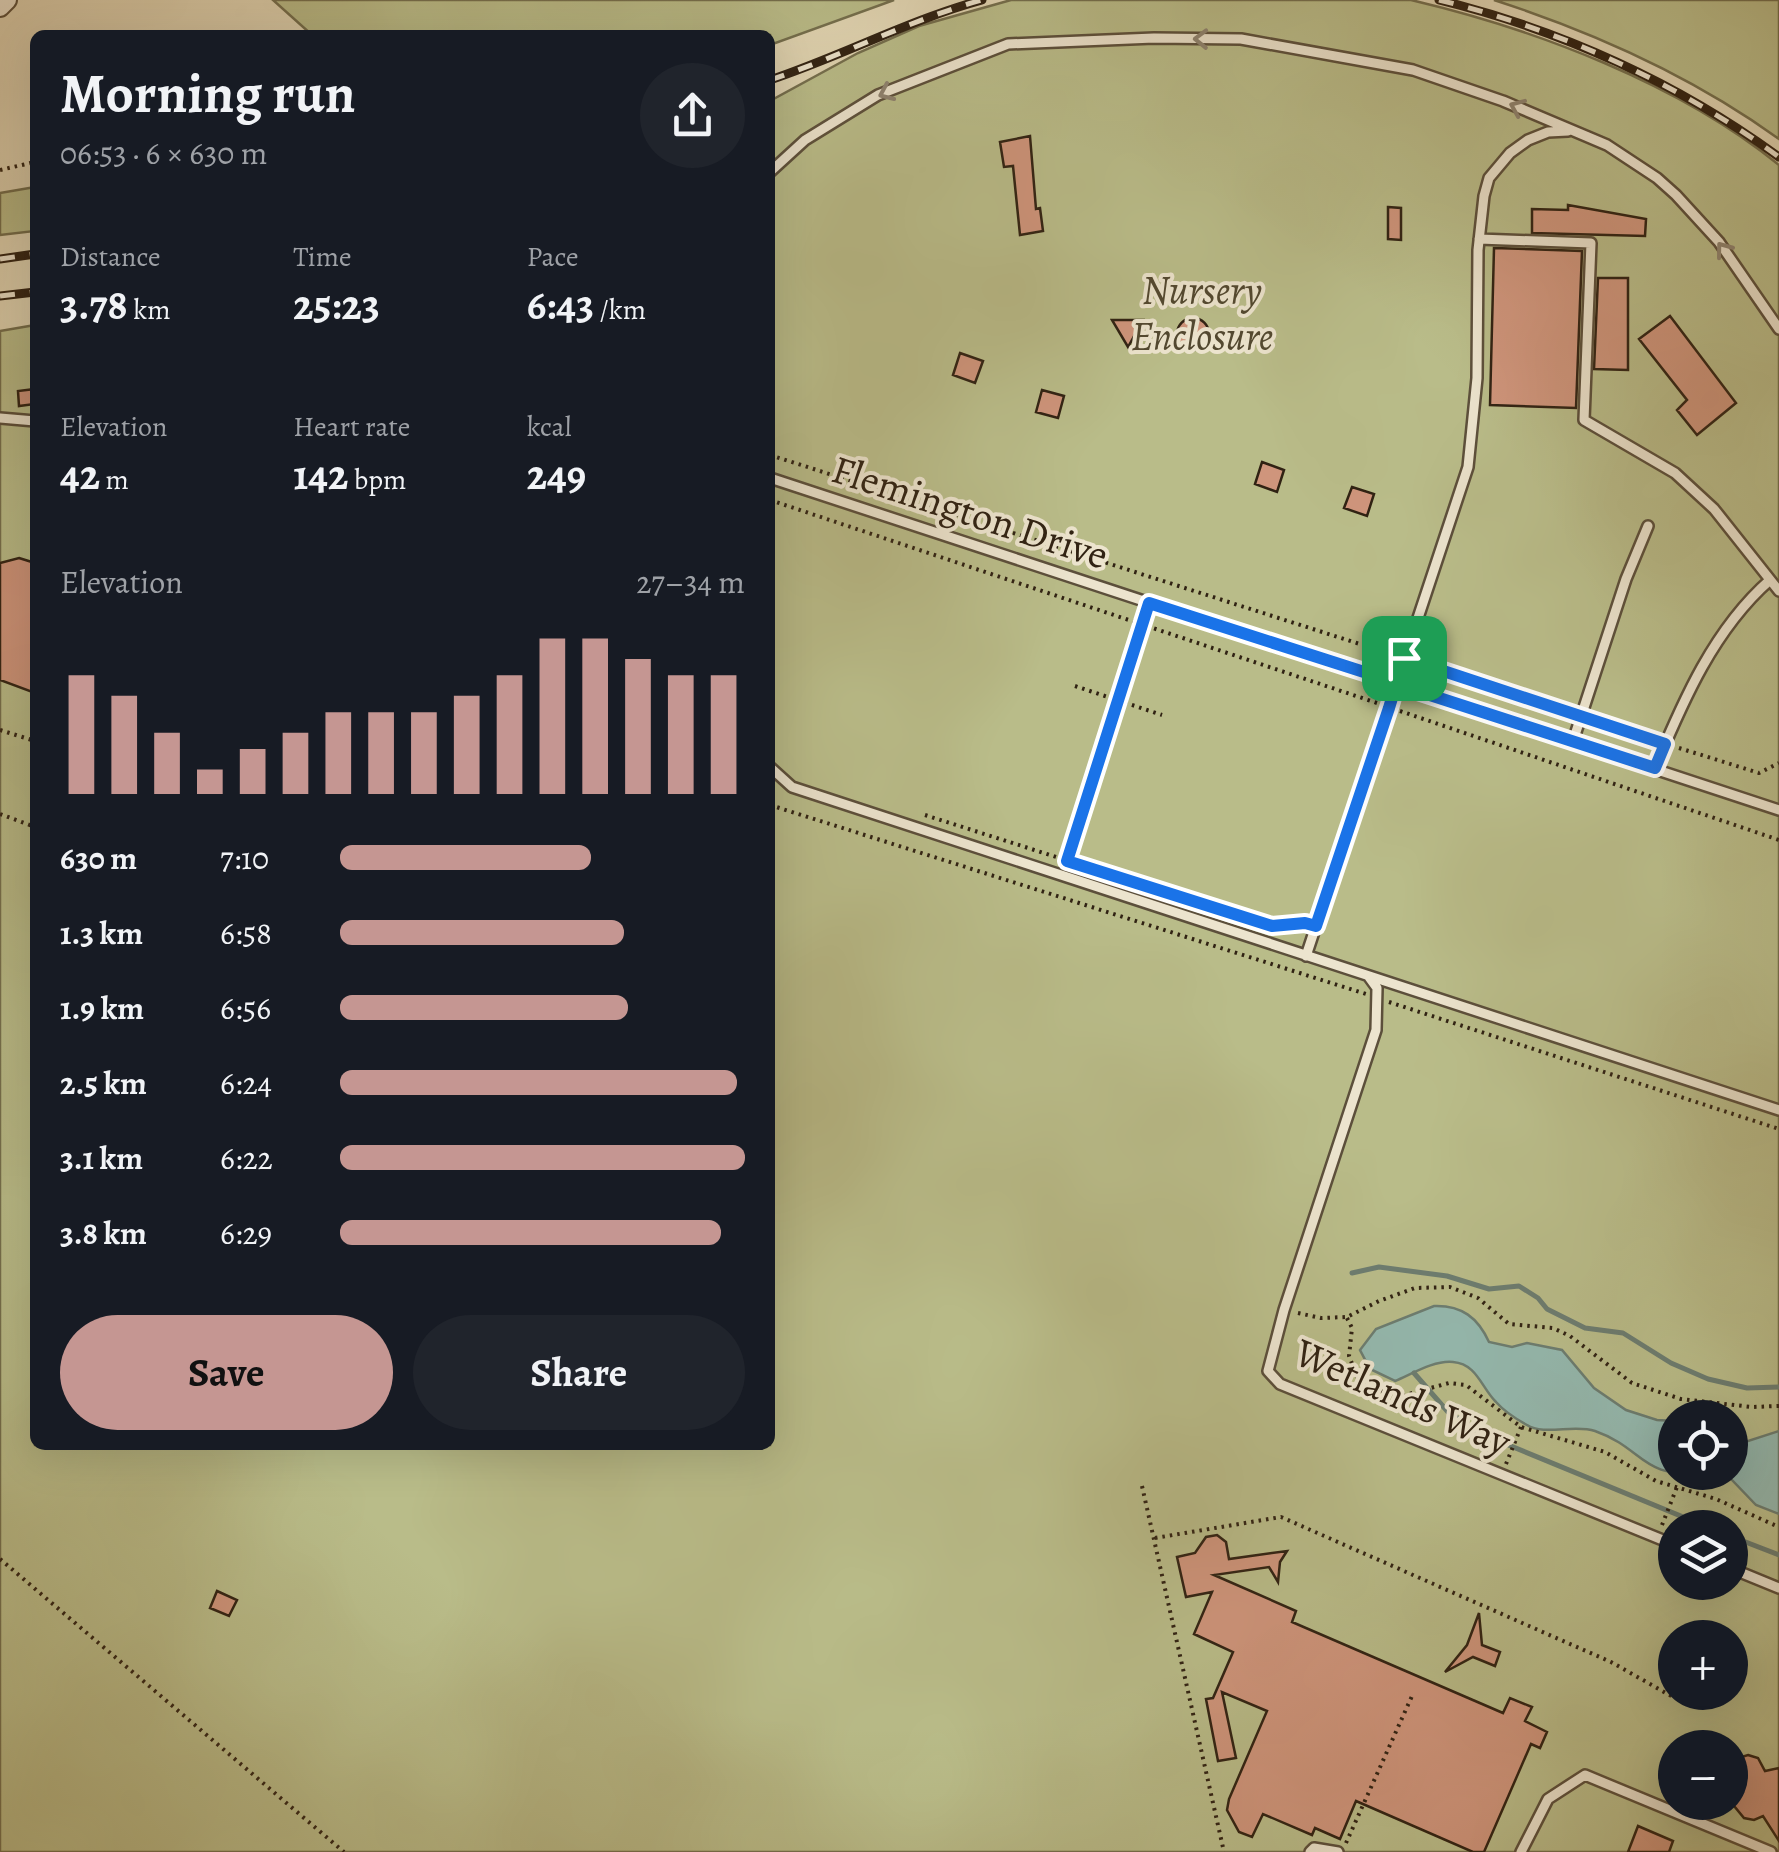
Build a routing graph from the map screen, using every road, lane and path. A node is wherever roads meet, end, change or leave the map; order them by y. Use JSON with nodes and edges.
{"nodes":[{"id":1,"x":7,"y":0,"type":"edge"},
{"id":2,"x":0,"y":8,"type":"edge"},
{"id":3,"x":1574,"y":131,"type":"junction"},
{"id":4,"x":30,"y":163,"type":"edge"},
{"id":5,"x":775,"y":167,"type":"edge"},
{"id":6,"x":0,"y":170,"type":"edge"},
{"id":7,"x":1479,"y":239,"type":"junction"},
{"id":8,"x":1779,"y":329,"type":"edge"},
{"id":9,"x":0,"y":418,"type":"edge"},
{"id":10,"x":30,"y":421,"type":"edge"},
{"id":11,"x":775,"y":457,"type":"edge"},
{"id":12,"x":775,"y":480,"type":"edge"},
{"id":13,"x":775,"y":502,"type":"edge"},
{"id":14,"x":1648,"y":526,"type":"dead end"},
{"id":15,"x":1770,"y":580,"type":"junction"},
{"id":16,"x":1779,"y":591,"type":"edge"},
{"id":17,"x":1149,"y":603,"type":"junction"},
{"id":18,"x":1144,"y":626,"type":"junction"},
{"id":19,"x":1404,"y":658,"type":"junction"},
{"id":20,"x":1396,"y":684,"type":"junction"},
{"id":21,"x":1074,"y":686,"type":"dead end"},
{"id":22,"x":1120,"y":702,"type":"junction"},
{"id":23,"x":1389,"y":708,"type":"junction"},
{"id":24,"x":1162,"y":715,"type":"dead end"},
{"id":25,"x":1581,"y":716,"type":"junction"},
{"id":26,"x":0,"y":730,"type":"edge"},
{"id":27,"x":30,"y":740,"type":"edge"},
{"id":28,"x":1573,"y":741,"type":"junction"},
{"id":29,"x":1665,"y":744,"type":"junction"},
{"id":30,"x":1779,"y":762,"type":"edge"},
{"id":31,"x":1655,"y":768,"type":"junction"},
{"id":32,"x":775,"y":772,"type":"edge"},
{"id":33,"x":775,"y":780,"type":"edge"},
{"id":34,"x":792,"y":787,"type":"junction"},
{"id":35,"x":775,"y":807,"type":"edge"},
{"id":36,"x":910,"y":810,"type":"dead end"},
{"id":37,"x":1779,"y":810,"type":"edge"},
{"id":38,"x":0,"y":814,"type":"edge"},
{"id":39,"x":30,"y":825,"type":"edge"},
{"id":40,"x":1779,"y":840,"type":"edge"},
{"id":41,"x":1067,"y":861,"type":"junction"},
{"id":42,"x":1316,"y":926,"type":"junction"},
{"id":43,"x":1306,"y":956,"type":"junction"},
{"id":44,"x":1368,"y":976,"type":"junction"},
{"id":45,"x":1378,"y":998,"type":"junction"},
{"id":46,"x":1779,"y":1110,"type":"edge"},
{"id":47,"x":1779,"y":1129,"type":"edge"},
{"id":48,"x":1284,"y":1310,"type":"junction"},
{"id":49,"x":1347,"y":1318,"type":"junction"},
{"id":50,"x":1779,"y":1406,"type":"edge"},
{"id":51,"x":1521,"y":1427,"type":"junction"},
{"id":52,"x":1501,"y":1474,"type":"junction"},
{"id":53,"x":1658,"y":1482,"type":"edge"},
{"id":54,"x":1142,"y":1486,"type":"dead end"},
{"id":55,"x":1676,"y":1490,"type":"edge"},
{"id":56,"x":1684,"y":1490,"type":"edge"},
{"id":57,"x":1779,"y":1527,"type":"edge"},
{"id":58,"x":1154,"y":1538,"type":"junction"},
{"id":59,"x":1657,"y":1538,"type":"joint"},
{"id":60,"x":0,"y":1559,"type":"edge"},
{"id":61,"x":1748,"y":1575,"type":"edge"},
{"id":62,"x":1779,"y":1588,"type":"edge"},
{"id":63,"x":1658,"y":1689,"type":"edge"},
{"id":64,"x":1412,"y":1696,"type":"dead end"},
{"id":65,"x":344,"y":1852,"type":"edge"},
{"id":66,"x":1224,"y":1852,"type":"edge"},
{"id":67,"x":1310,"y":1852,"type":"edge"},
{"id":68,"x":1340,"y":1852,"type":"edge"},
{"id":69,"x":1522,"y":1852,"type":"edge"},
{"id":70,"x":1771,"y":1852,"type":"edge"}],
"edges":[{"from":1,"to":2,"type":"street"},
{"from":3,"to":5,"type":"lane","one_way":true},
{"from":3,"to":7,"type":"lane"},
{"from":8,"to":3,"type":"lane","one_way":true},
{"from":4,"to":6,"type":"path"},
{"from":7,"to":15,"type":"lane"},
{"from":7,"to":19,"type":"lane"},
{"from":9,"to":10,"type":"lane"},
{"from":11,"to":19,"type":"path"},
{"from":12,"to":17,"type":"lane","name":"Flemington Drive"},
{"from":13,"to":18,"type":"path"},
{"from":14,"to":25,"type":"lane"},
{"from":15,"to":16,"type":"lane"},
{"from":15,"to":29,"type":"lane"},
{"from":17,"to":18,"type":"path"},
{"from":17,"to":20,"type":"lane","name":"Flemington Drive"},
{"from":18,"to":22,"type":"path"},
{"from":18,"to":23,"type":"path"},
{"from":19,"to":20,"type":"lane"},
{"from":19,"to":25,"type":"path"},
{"from":20,"to":23,"type":"lane"},
{"from":20,"to":28,"type":"lane","name":"Flemington Drive"},
{"from":21,"to":22,"type":"path"},
{"from":22,"to":24,"type":"path"},
{"from":22,"to":41,"type":"path"},
{"from":23,"to":40,"type":"path"},
{"from":23,"to":42,"type":"lane"},
{"from":25,"to":28,"type":"lane"},
{"from":25,"to":29,"type":"path"},
{"from":26,"to":27,"type":"path"},
{"from":28,"to":31,"type":"lane","name":"Flemington Drive"},
{"from":29,"to":30,"type":"path"},
{"from":29,"to":31,"type":"lane"},
{"from":31,"to":37,"type":"lane","name":"Flemington Drive"},
{"from":32,"to":34,"type":"lane"},
{"from":33,"to":34,"type":"lane"},
{"from":34,"to":43,"type":"lane"},
{"from":35,"to":45,"type":"path"},
{"from":36,"to":41,"type":"path"},
{"from":38,"to":39,"type":"path"},
{"from":41,"to":42,"type":"path"},
{"from":42,"to":43,"type":"lane"},
{"from":43,"to":44,"type":"lane"},
{"from":44,"to":45,"type":"lane"},
{"from":44,"to":46,"type":"lane"},
{"from":45,"to":47,"type":"path"},
{"from":45,"to":48,"type":"lane","name":"Wetlands Way"},
{"from":48,"to":49,"type":"path"},
{"from":48,"to":52,"type":"lane","name":"Wetlands Way"},
{"from":49,"to":50,"type":"path"},
{"from":49,"to":51,"type":"path"},
{"from":51,"to":52,"type":"path"},
{"from":51,"to":53,"type":"path"},
{"from":52,"to":59,"type":"lane","name":"Wetlands Way"},
{"from":54,"to":58,"type":"path"},
{"from":55,"to":59,"type":"path"},
{"from":56,"to":57,"type":"path"},
{"from":58,"to":63,"type":"path"},
{"from":58,"to":66,"type":"path"},
{"from":60,"to":65,"type":"path"},
{"from":61,"to":62,"type":"lane"},
{"from":64,"to":68,"type":"path"},
{"from":67,"to":68,"type":"lane"},
{"from":69,"to":70,"type":"lane"}]}
